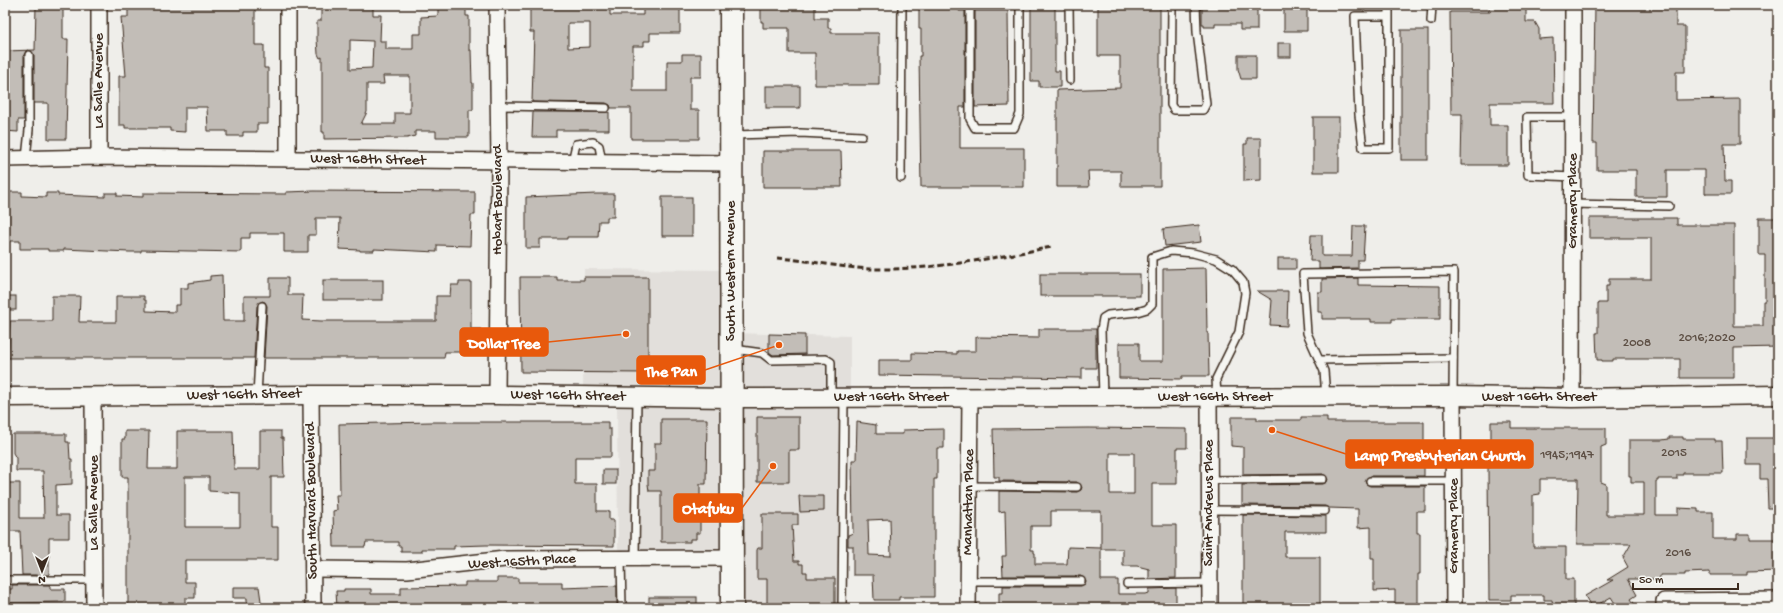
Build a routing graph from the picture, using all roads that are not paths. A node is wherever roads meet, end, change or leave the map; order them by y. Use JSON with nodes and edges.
{"nodes":[{"id":1,"x":99,"y":5,"type":"edge"},
{"id":2,"x":288,"y":5,"type":"edge"},
{"id":3,"x":497,"y":5,"type":"edge"},
{"id":4,"x":731,"y":5,"type":"edge"},
{"id":5,"x":902,"y":5,"type":"edge"},
{"id":6,"x":970,"y":5,"type":"edge"},
{"id":7,"x":1020,"y":5,"type":"edge"},
{"id":8,"x":1069,"y":5,"type":"edge"},
{"id":9,"x":1172,"y":5,"type":"edge"},
{"id":10,"x":1196,"y":5,"type":"edge"},
{"id":11,"x":1389,"y":5,"type":"edge"},
{"id":12,"x":1432,"y":5,"type":"edge"},
{"id":13,"x":1573,"y":5,"type":"edge"},
{"id":14,"x":1389,"y":16,"type":"junction"},
{"id":15,"x":1432,"y":21,"type":"dead end"},
{"id":16,"x":28,"y":55,"type":"dead end"},
{"id":17,"x":1070,"y":80,"type":"dead end"},
{"id":18,"x":498,"y":106,"type":"junction"},
{"id":19,"x":606,"y":108,"type":"dead end"},
{"id":20,"x":1573,"y":117,"type":"junction"},
{"id":21,"x":731,"y":136,"type":"junction"},
{"id":22,"x":862,"y":136,"type":"dead end"},
{"id":23,"x":99,"y":157,"type":"junction"},
{"id":24,"x":26,"y":158,"type":"junction"},
{"id":25,"x":5,"y":159,"type":"edge"},
{"id":26,"x":288,"y":159,"type":"junction"},
{"id":27,"x":499,"y":162,"type":"junction"},
{"id":28,"x":730,"y":163,"type":"junction"},
{"id":29,"x":901,"y":178,"type":"dead end"},
{"id":30,"x":1573,"y":178,"type":"junction"},
{"id":31,"x":1572,"y":204,"type":"junction"},
{"id":32,"x":1670,"y":206,"type":"dead end"},
{"id":33,"x":262,"y":306,"type":"dead end"},
{"id":34,"x":731,"y":349,"type":"junction"},
{"id":35,"x":1454,"y":358,"type":"junction"},
{"id":36,"x":1320,"y":360,"type":"junction"},
{"id":37,"x":311,"y":394,"type":"junction"},
{"id":38,"x":257,"y":395,"type":"junction"},
{"id":39,"x":498,"y":395,"type":"junction"},
{"id":40,"x":1778,"y":395,"type":"edge"},
{"id":41,"x":1453,"y":396,"type":"junction"},
{"id":42,"x":637,"y":397,"type":"junction"},
{"id":43,"x":838,"y":397,"type":"junction"},
{"id":44,"x":970,"y":397,"type":"junction"},
{"id":45,"x":1103,"y":397,"type":"junction"},
{"id":46,"x":1326,"y":397,"type":"junction"},
{"id":47,"x":5,"y":398,"type":"edge"},
{"id":48,"x":94,"y":398,"type":"junction"},
{"id":49,"x":730,"y":398,"type":"junction"},
{"id":50,"x":1213,"y":398,"type":"junction"},
{"id":51,"x":1572,"y":398,"type":"junction"},
{"id":52,"x":1323,"y":479,"type":"dead end"},
{"id":53,"x":1209,"y":480,"type":"junction"},
{"id":54,"x":1370,"y":480,"type":"dead end"},
{"id":55,"x":1454,"y":481,"type":"junction"},
{"id":56,"x":969,"y":486,"type":"junction"},
{"id":57,"x":1077,"y":487,"type":"dead end"},
{"id":58,"x":1210,"y":510,"type":"junction"},
{"id":59,"x":1325,"y":511,"type":"dead end"},
{"id":60,"x":731,"y":558,"type":"junction"},
{"id":61,"x":628,"y":559,"type":"junction"},
{"id":62,"x":313,"y":569,"type":"junction"},
{"id":63,"x":5,"y":580,"type":"edge"},
{"id":64,"x":94,"y":580,"type":"junction"},
{"id":65,"x":1081,"y":580,"type":"dead end"},
{"id":66,"x":968,"y":582,"type":"junction"},
{"id":67,"x":1210,"y":583,"type":"junction"},
{"id":68,"x":1127,"y":584,"type":"dead end"},
{"id":69,"x":1778,"y":600,"type":"edge"},
{"id":70,"x":1664,"y":605,"type":"edge"},
{"id":71,"x":94,"y":608,"type":"edge"},
{"id":72,"x":313,"y":608,"type":"edge"},
{"id":73,"x":622,"y":608,"type":"edge"},
{"id":74,"x":732,"y":608,"type":"edge"},
{"id":75,"x":842,"y":608,"type":"edge"},
{"id":76,"x":968,"y":608,"type":"edge"},
{"id":77,"x":1210,"y":608,"type":"edge"},
{"id":78,"x":1454,"y":608,"type":"edge"}],
"edges":[{"from":1,"to":23,"type":"street","name":"La Salle Avenue"},
{"from":2,"to":26,"type":"street"},
{"from":3,"to":18,"type":"street","name":"Hobart Boulevard"},
{"from":4,"to":21,"type":"main road","name":"South Western Avenue"},
{"from":5,"to":29,"type":"lane"},
{"from":6,"to":7,"type":"lane"},
{"from":8,"to":17,"type":"lane"},
{"from":9,"to":10,"type":"lane"},
{"from":11,"to":14,"type":"lane"},
{"from":12,"to":15,"type":"lane"},
{"from":13,"to":20,"type":"street","name":"Gramercy Place"},
{"from":14,"to":14,"type":"lane"},
{"from":16,"to":24,"type":"lane"},
{"from":18,"to":19,"type":"lane"},
{"from":18,"to":27,"type":"street","name":"Hobart Boulevard"},
{"from":20,"to":30,"type":"street","name":"Gramercy Place"},
{"from":20,"to":30,"type":"lane"},
{"from":21,"to":22,"type":"lane"},
{"from":21,"to":28,"type":"main road","name":"South Western Avenue"},
{"from":23,"to":24,"type":"street","name":"West 168th Street"},
{"from":23,"to":26,"type":"street","name":"West 168th Street"},
{"from":24,"to":25,"type":"street","name":"West 168th Street"},
{"from":26,"to":27,"type":"street","name":"West 168th Street"},
{"from":27,"to":28,"type":"street","name":"West 168th Street"},
{"from":27,"to":39,"type":"street","name":"Hobart Boulevard"},
{"from":28,"to":34,"type":"main road","name":"South Western Avenue"},
{"from":30,"to":31,"type":"street","name":"Gramercy Place"},
{"from":31,"to":32,"type":"lane"},
{"from":31,"to":51,"type":"street","name":"Gramercy Place"},
{"from":33,"to":38,"type":"lane"},
{"from":34,"to":43,"type":"lane"},
{"from":34,"to":49,"type":"main road","name":"South Western Avenue"},
{"from":35,"to":36,"type":"lane"},
{"from":35,"to":36,"type":"lane"},
{"from":35,"to":41,"type":"lane"},
{"from":36,"to":46,"type":"lane"},
{"from":37,"to":38,"type":"street","name":"West 166th Street"},
{"from":37,"to":39,"type":"street","name":"West 166th Street"},
{"from":37,"to":62,"type":"street","name":"South Harvard Boulevard"},
{"from":38,"to":48,"type":"street","name":"West 166th Street"},
{"from":39,"to":42,"type":"street","name":"West 166th Street"},
{"from":40,"to":51,"type":"street","name":"West 166th Street"},
{"from":41,"to":46,"type":"street","name":"West 166th Street"},
{"from":41,"to":51,"type":"street","name":"West 166th Street"},
{"from":41,"to":55,"type":"street","name":"Gramercy Place"},
{"from":42,"to":49,"type":"street","name":"West 166th Street"},
{"from":42,"to":61,"type":"lane"},
{"from":43,"to":44,"type":"street","name":"West 166th Street"},
{"from":43,"to":49,"type":"street","name":"West 166th Street"},
{"from":43,"to":75,"type":"lane"},
{"from":44,"to":45,"type":"street","name":"West 166th Street"},
{"from":44,"to":56,"type":"street","name":"Manhattan Place"},
{"from":45,"to":50,"type":"street","name":"West 166th Street"},
{"from":45,"to":50,"type":"lane"},
{"from":46,"to":50,"type":"street","name":"West 166th Street"},
{"from":47,"to":48,"type":"street","name":"West 166th Street"},
{"from":48,"to":64,"type":"street","name":"La Salle Avenue"},
{"from":49,"to":60,"type":"main road","name":"South Western Avenue"},
{"from":50,"to":53,"type":"street","name":"Saint Andrews Place"},
{"from":52,"to":53,"type":"lane"},
{"from":53,"to":58,"type":"street","name":"Saint Andrews Place"},
{"from":54,"to":55,"type":"lane"},
{"from":55,"to":78,"type":"street","name":"Gramercy Place"},
{"from":56,"to":57,"type":"lane"},
{"from":56,"to":66,"type":"street","name":"Manhattan Place"},
{"from":58,"to":59,"type":"lane"},
{"from":58,"to":67,"type":"street","name":"Saint Andrews Place"},
{"from":60,"to":61,"type":"street","name":"West 165th Place"},
{"from":60,"to":74,"type":"main road","name":"South Western Avenue"},
{"from":61,"to":62,"type":"street","name":"West 165th Place"},
{"from":61,"to":73,"type":"lane"},
{"from":62,"to":72,"type":"street","name":"South Harvard Boulevard"},
{"from":63,"to":64,"type":"lane"},
{"from":64,"to":71,"type":"street","name":"La Salle Avenue"},
{"from":65,"to":66,"type":"lane"},
{"from":66,"to":76,"type":"street","name":"Manhattan Place"},
{"from":67,"to":68,"type":"lane"},
{"from":67,"to":77,"type":"street","name":"Saint Andrews Place"},
{"from":69,"to":70,"type":"street"}]}
